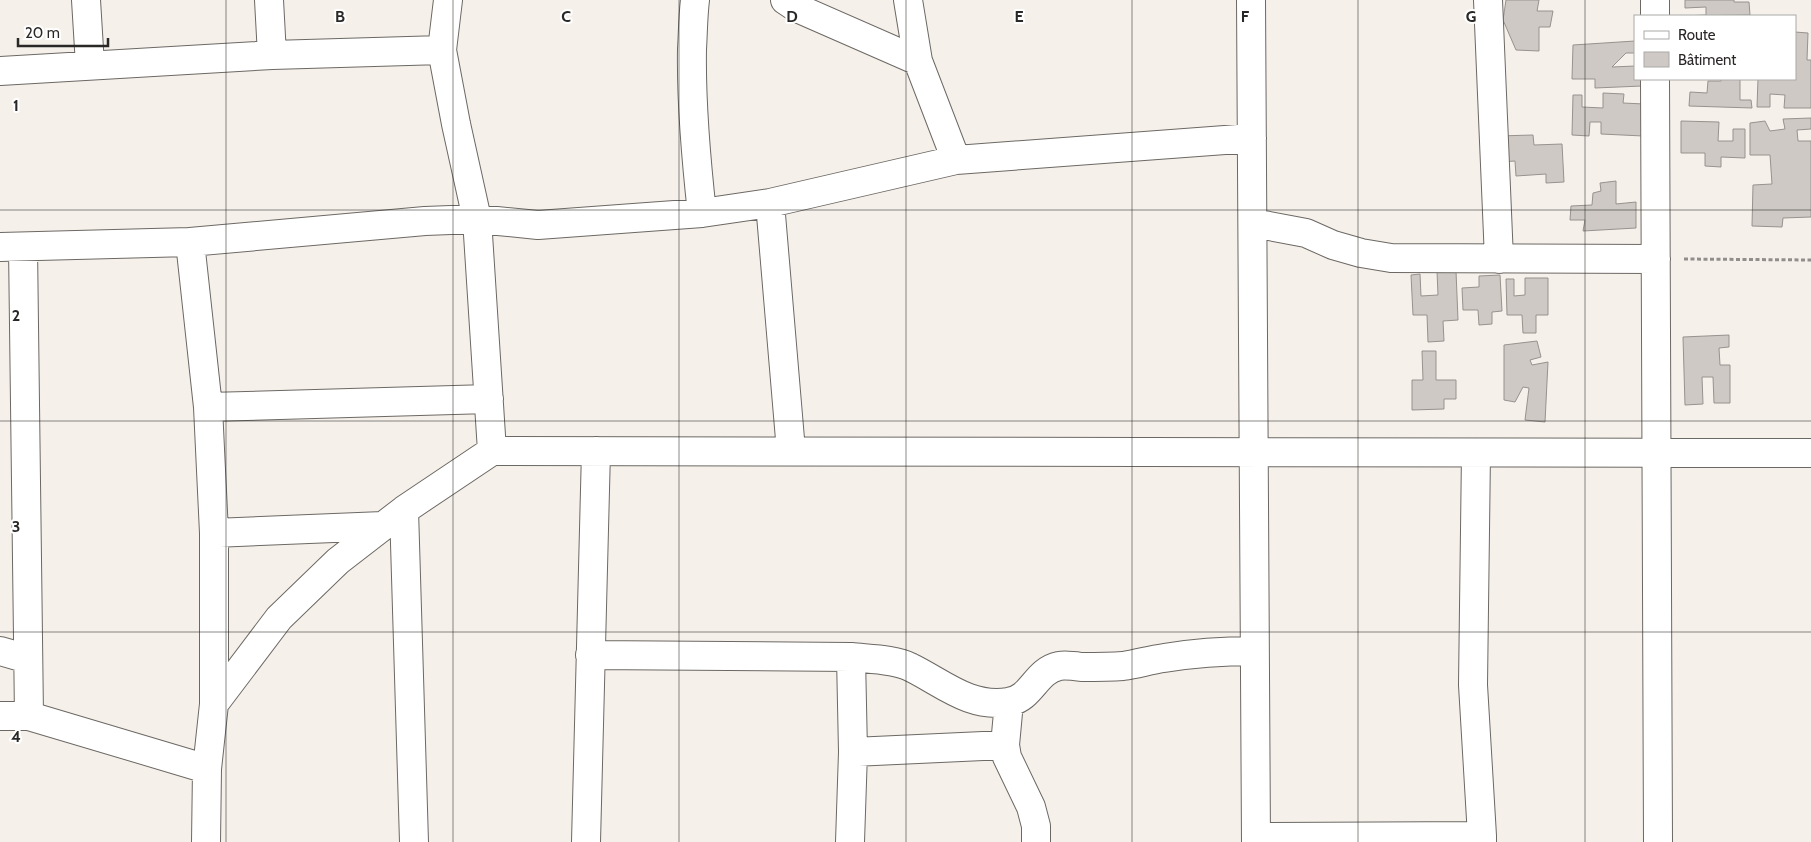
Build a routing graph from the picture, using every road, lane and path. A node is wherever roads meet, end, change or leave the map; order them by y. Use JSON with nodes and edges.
{"nodes":[{"id":1,"x":86,"y":0,"type":"edge"},
{"id":2,"x":269,"y":0,"type":"edge"},
{"id":3,"x":448,"y":0,"type":"edge"},
{"id":4,"x":695,"y":0,"type":"edge"},
{"id":5,"x":785,"y":0,"type":"edge"},
{"id":6,"x":908,"y":0,"type":"edge"},
{"id":7,"x":1251,"y":0,"type":"edge"},
{"id":8,"x":1488,"y":0,"type":"edge"},
{"id":9,"x":1655,"y":0,"type":"edge"},
{"id":10,"x":1655,"y":15,"type":"edge"},
{"id":11,"x":442,"y":50,"type":"junction"},
{"id":12,"x":272,"y":55,"type":"junction"},
{"id":13,"x":918,"y":61,"type":"junction"},
{"id":14,"x":90,"y":65,"type":"junction"},
{"id":15,"x":0,"y":71,"type":"edge"},
{"id":16,"x":1655,"y":80,"type":"edge"},
{"id":17,"x":1252,"y":138,"type":"junction"},
{"id":18,"x":956,"y":160,"type":"junction"},
{"id":19,"x":770,"y":203,"type":"junction"},
{"id":20,"x":702,"y":213,"type":"junction"},
{"id":21,"x":477,"y":220,"type":"junction"},
{"id":22,"x":1252,"y":223,"type":"junction"},
{"id":23,"x":190,"y":242,"type":"junction"},
{"id":24,"x":11,"y":247,"type":"edge"},
{"id":25,"x":1499,"y":259,"type":"junction"},
{"id":26,"x":1656,"y":259,"type":"junction"},
{"id":27,"x":1811,"y":260,"type":"edge"},
{"id":28,"x":489,"y":399,"type":"junction"},
{"id":29,"x":208,"y":408,"type":"junction"},
{"id":30,"x":492,"y":451,"type":"junction"},
{"id":31,"x":596,"y":451,"type":"junction"},
{"id":32,"x":790,"y":452,"type":"junction"},
{"id":33,"x":1254,"y":452,"type":"junction"},
{"id":34,"x":1476,"y":453,"type":"junction"},
{"id":35,"x":1656,"y":453,"type":"junction"},
{"id":36,"x":1811,"y":453,"type":"edge"},
{"id":37,"x":393,"y":518,"type":"junction"},
{"id":38,"x":214,"y":533,"type":"junction"},
{"id":39,"x":0,"y":651,"type":"edge"},
{"id":40,"x":1254,"y":651,"type":"junction"},
{"id":41,"x":590,"y":655,"type":"junction"},
{"id":42,"x":851,"y":657,"type":"junction"},
{"id":43,"x":28,"y":659,"type":"junction"},
{"id":44,"x":1009,"y":702,"type":"junction"},
{"id":45,"x":214,"y":704,"type":"junction"},
{"id":46,"x":0,"y":716,"type":"edge"},
{"id":47,"x":29,"y":716,"type":"junction"},
{"id":48,"x":1005,"y":745,"type":"junction"},
{"id":49,"x":853,"y":752,"type":"junction"},
{"id":50,"x":206,"y":769,"type":"junction"},
{"id":51,"x":1482,"y":839,"type":"edge"},
{"id":52,"x":1256,"y":840,"type":"edge"},
{"id":53,"x":206,"y":842,"type":"edge"},
{"id":54,"x":414,"y":842,"type":"edge"},
{"id":55,"x":586,"y":842,"type":"edge"},
{"id":56,"x":850,"y":842,"type":"edge"},
{"id":57,"x":1036,"y":842,"type":"edge"},
{"id":58,"x":1658,"y":842,"type":"edge"}],
"edges":[{"from":1,"to":14,"type":"street"},
{"from":2,"to":12,"type":"street"},
{"from":3,"to":11,"type":"street"},
{"from":4,"to":20,"type":"street"},
{"from":5,"to":13,"type":"street"},
{"from":6,"to":13,"type":"street"},
{"from":7,"to":17,"type":"street"},
{"from":8,"to":25,"type":"street"},
{"from":9,"to":10,"type":"street"},
{"from":11,"to":12,"type":"street"},
{"from":11,"to":21,"type":"street"},
{"from":12,"to":14,"type":"street"},
{"from":13,"to":18,"type":"street"},
{"from":14,"to":15,"type":"street"},
{"from":16,"to":26,"type":"street"},
{"from":17,"to":18,"type":"street"},
{"from":17,"to":22,"type":"street"},
{"from":18,"to":19,"type":"street"},
{"from":19,"to":20,"type":"street"},
{"from":19,"to":32,"type":"street"},
{"from":20,"to":21,"type":"street"},
{"from":21,"to":23,"type":"street"},
{"from":21,"to":28,"type":"street"},
{"from":22,"to":25,"type":"street"},
{"from":22,"to":33,"type":"street"},
{"from":23,"to":24,"type":"street"},
{"from":23,"to":29,"type":"street"},
{"from":24,"to":43,"type":"street"},
{"from":25,"to":26,"type":"street"},
{"from":26,"to":27,"type":"path"},
{"from":26,"to":35,"type":"street"},
{"from":28,"to":29,"type":"street"},
{"from":28,"to":30,"type":"street"},
{"from":29,"to":38,"type":"street"},
{"from":30,"to":31,"type":"street"},
{"from":30,"to":37,"type":"street"},
{"from":31,"to":32,"type":"street"},
{"from":31,"to":41,"type":"street"},
{"from":32,"to":33,"type":"street"},
{"from":33,"to":34,"type":"street"},
{"from":33,"to":40,"type":"street"},
{"from":34,"to":35,"type":"street"},
{"from":34,"to":51,"type":"street"},
{"from":35,"to":36,"type":"street"},
{"from":35,"to":58,"type":"street"},
{"from":37,"to":38,"type":"street"},
{"from":37,"to":45,"type":"street"},
{"from":37,"to":54,"type":"street"},
{"from":38,"to":45,"type":"street"},
{"from":39,"to":43,"type":"street"},
{"from":40,"to":44,"type":"street"},
{"from":40,"to":52,"type":"street"},
{"from":41,"to":42,"type":"street"},
{"from":41,"to":55,"type":"street"},
{"from":42,"to":44,"type":"street"},
{"from":42,"to":49,"type":"street"},
{"from":43,"to":47,"type":"street"},
{"from":44,"to":48,"type":"street"},
{"from":45,"to":50,"type":"street"},
{"from":46,"to":47,"type":"street"},
{"from":47,"to":50,"type":"street"},
{"from":48,"to":49,"type":"street"},
{"from":48,"to":57,"type":"street"},
{"from":49,"to":56,"type":"street"},
{"from":50,"to":53,"type":"street"},
{"from":51,"to":52,"type":"street"}]}
